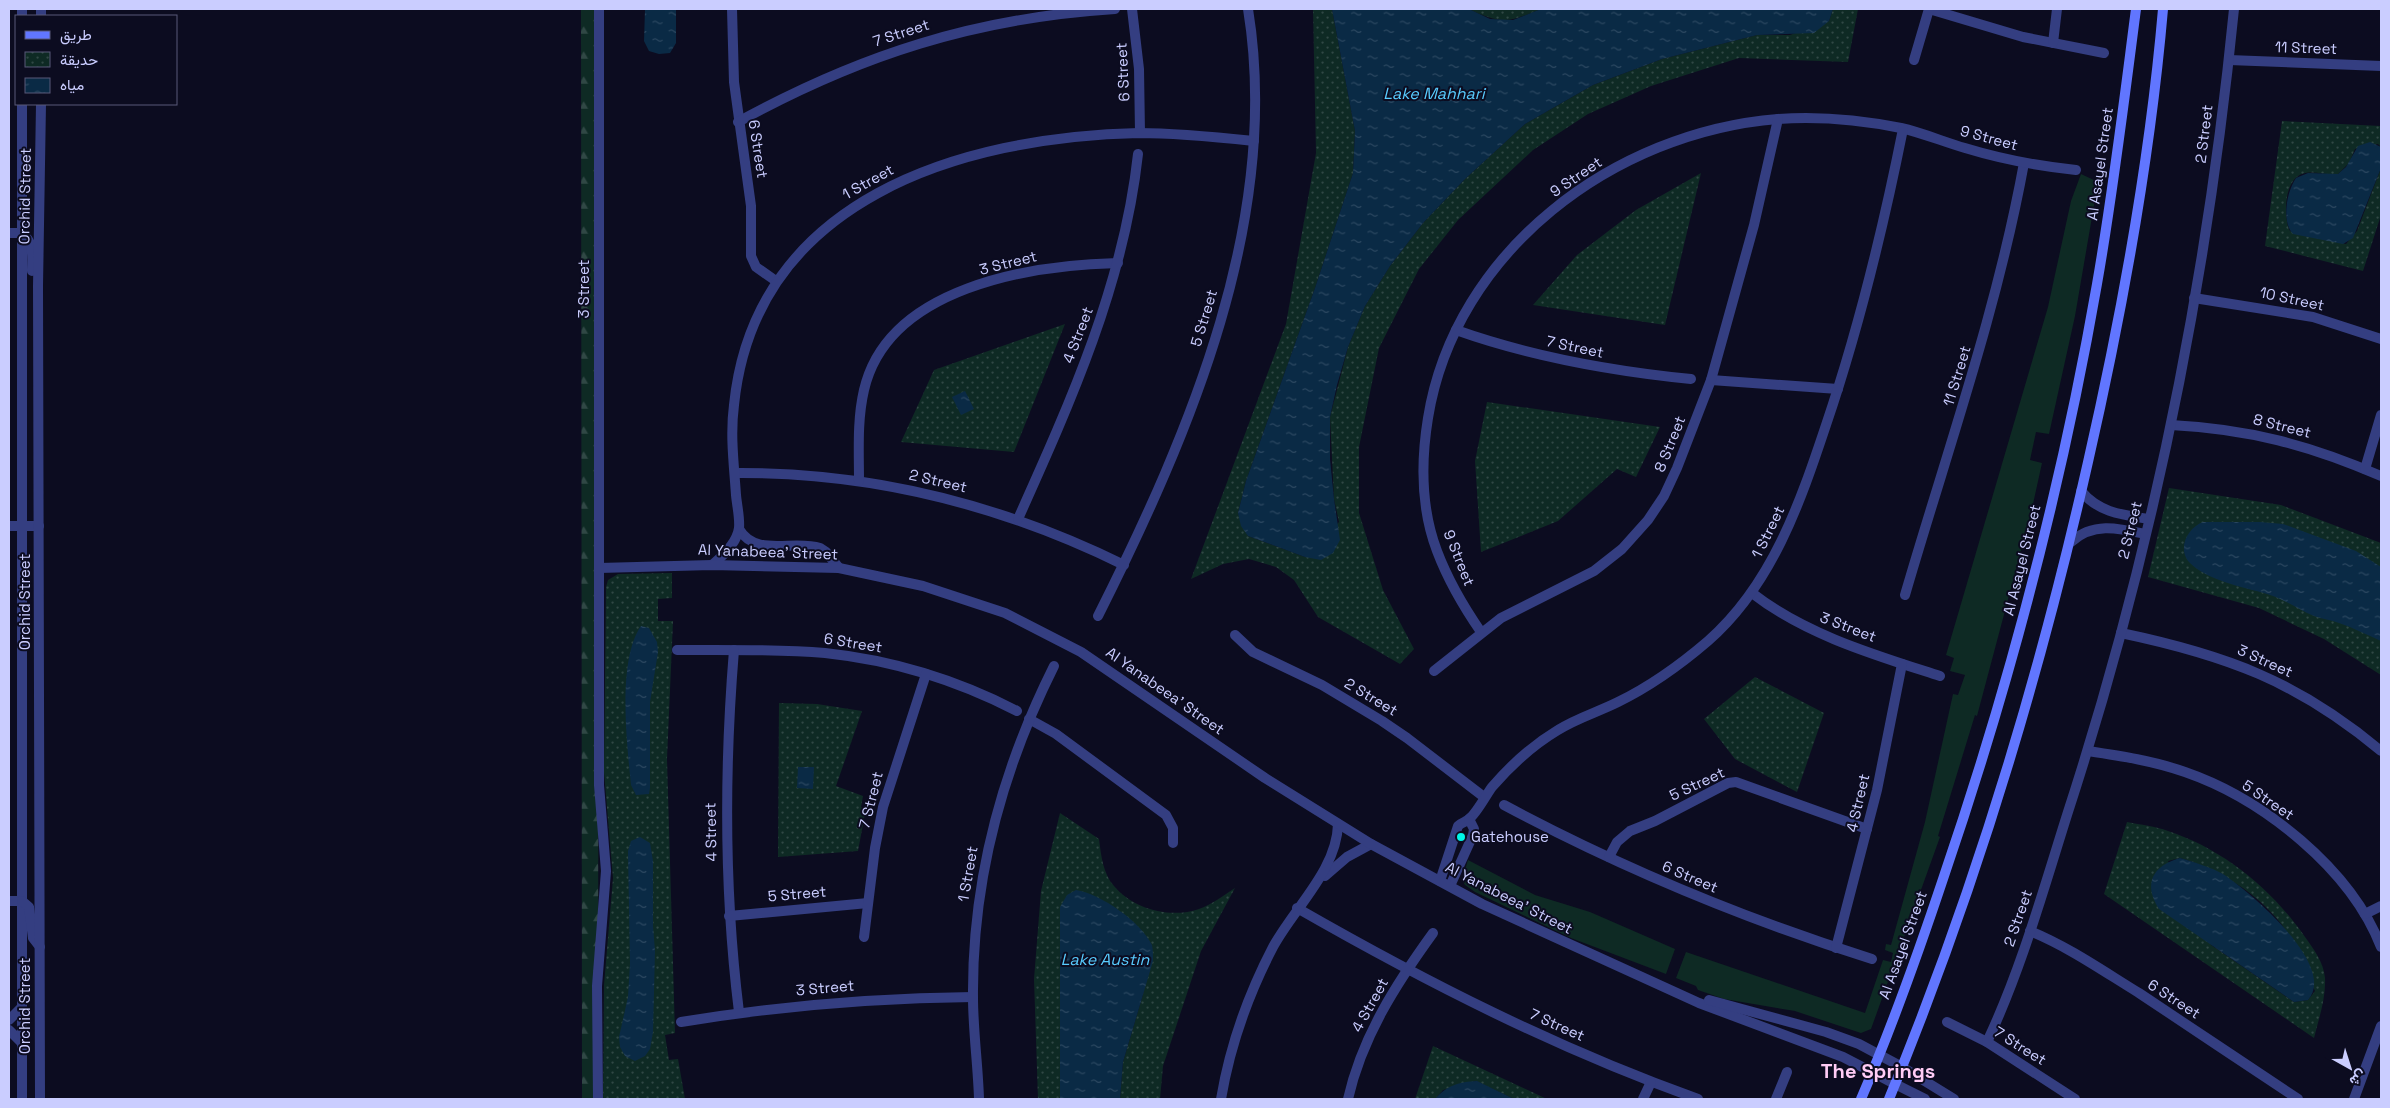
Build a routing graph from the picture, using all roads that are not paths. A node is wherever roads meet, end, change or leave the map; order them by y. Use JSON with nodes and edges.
{"nodes":[{"id":1,"x":599,"y":9,"type":"edge"},
{"id":2,"x":732,"y":9,"type":"edge"},
{"id":3,"x":1114,"y":9,"type":"edge"},
{"id":4,"x":1132,"y":9,"type":"edge"},
{"id":5,"x":1248,"y":9,"type":"edge"},
{"id":6,"x":1929,"y":9,"type":"edge"},
{"id":7,"x":2057,"y":9,"type":"edge"},
{"id":8,"x":2136,"y":9,"type":"edge"},
{"id":9,"x":2162,"y":9,"type":"edge"},
{"id":10,"x":2234,"y":9,"type":"edge"},
{"id":11,"x":2053,"y":43,"type":"junction"},
{"id":12,"x":2104,"y":53,"type":"dead end"},
{"id":13,"x":1914,"y":60,"type":"dead end"},
{"id":14,"x":2229,"y":60,"type":"junction"},
{"id":15,"x":2381,"y":66,"type":"edge"},
{"id":16,"x":22,"y":105,"type":"edge"},
{"id":17,"x":41,"y":105,"type":"edge"},
{"id":18,"x":1778,"y":119,"type":"junction"},
{"id":19,"x":738,"y":122,"type":"junction"},
{"id":20,"x":1903,"y":129,"type":"junction"},
{"id":21,"x":1140,"y":134,"type":"junction"},
{"id":22,"x":1254,"y":141,"type":"junction"},
{"id":23,"x":1138,"y":154,"type":"dead end"},
{"id":24,"x":2024,"y":163,"type":"junction"},
{"id":25,"x":2076,"y":170,"type":"dead end"},
{"id":26,"x":9,"y":233,"type":"edge"},
{"id":27,"x":21,"y":233,"type":"junction"},
{"id":28,"x":1118,"y":264,"type":"junction"},
{"id":29,"x":776,"y":281,"type":"junction"},
{"id":30,"x":38,"y":286,"type":"junction"},
{"id":31,"x":2194,"y":298,"type":"junction"},
{"id":32,"x":1456,"y":330,"type":"junction"},
{"id":33,"x":2381,"y":339,"type":"edge"},
{"id":34,"x":1691,"y":379,"type":"dead end"},
{"id":35,"x":1711,"y":380,"type":"junction"},
{"id":36,"x":1838,"y":389,"type":"junction"},
{"id":37,"x":2381,"y":415,"type":"edge"},
{"id":38,"x":2170,"y":425,"type":"junction"},
{"id":39,"x":2365,"y":469,"type":"junction"},
{"id":40,"x":735,"y":472,"type":"junction"},
{"id":41,"x":2381,"y":476,"type":"edge"},
{"id":42,"x":859,"y":481,"type":"junction"},
{"id":43,"x":2081,"y":491,"type":"junction"},
{"id":44,"x":2105,"y":510,"type":"junction"},
{"id":45,"x":1018,"y":519,"type":"junction"},
{"id":46,"x":2149,"y":519,"type":"junction"},
{"id":47,"x":9,"y":526,"type":"edge"},
{"id":48,"x":22,"y":526,"type":"junction"},
{"id":49,"x":39,"y":526,"type":"junction"},
{"id":50,"x":2101,"y":528,"type":"junction"},
{"id":51,"x":739,"y":529,"type":"junction"},
{"id":52,"x":2144,"y":538,"type":"junction"},
{"id":53,"x":2070,"y":542,"type":"junction"},
{"id":54,"x":712,"y":565,"type":"junction"},
{"id":55,"x":1124,"y":565,"type":"junction"},
{"id":56,"x":599,"y":568,"type":"junction"},
{"id":57,"x":840,"y":568,"type":"junction"},
{"id":58,"x":1752,"y":593,"type":"junction"},
{"id":59,"x":1905,"y":595,"type":"dead end"},
{"id":60,"x":1098,"y":616,"type":"dead end"},
{"id":61,"x":1481,"y":632,"type":"junction"},
{"id":62,"x":2121,"y":633,"type":"junction"},
{"id":63,"x":1235,"y":635,"type":"dead end"},
{"id":64,"x":677,"y":650,"type":"dead end"},
{"id":65,"x":734,"y":650,"type":"junction"},
{"id":66,"x":1902,"y":664,"type":"junction"},
{"id":67,"x":1054,"y":666,"type":"dead end"},
{"id":68,"x":1434,"y":671,"type":"dead end"},
{"id":69,"x":926,"y":674,"type":"junction"},
{"id":70,"x":1940,"y":676,"type":"dead end"},
{"id":71,"x":1016,"y":711,"type":"dead end"},
{"id":72,"x":1029,"y":719,"type":"junction"},
{"id":73,"x":2088,"y":751,"type":"junction"},
{"id":74,"x":2381,"y":751,"type":"edge"},
{"id":75,"x":1484,"y":797,"type":"junction"},
{"id":76,"x":1504,"y":805,"type":"dead end"},
{"id":77,"x":1469,"y":819,"type":"junction"},
{"id":78,"x":1338,"y":824,"type":"junction"},
{"id":79,"x":1867,"y":829,"type":"junction"},
{"id":80,"x":1173,"y":843,"type":"dead end"},
{"id":81,"x":1371,"y":844,"type":"junction"},
{"id":82,"x":1609,"y":857,"type":"junction"},
{"id":83,"x":1445,"y":883,"type":"junction"},
{"id":84,"x":1311,"y":888,"type":"junction"},
{"id":85,"x":9,"y":901,"type":"edge"},
{"id":86,"x":22,"y":901,"type":"junction"},
{"id":87,"x":868,"y":903,"type":"junction"},
{"id":88,"x":2381,"y":906,"type":"edge"},
{"id":89,"x":1298,"y":908,"type":"junction"},
{"id":90,"x":2366,"y":914,"type":"junction"},
{"id":91,"x":729,"y":916,"type":"junction"},
{"id":92,"x":2030,"y":931,"type":"junction"},
{"id":93,"x":1433,"y":933,"type":"dead end"},
{"id":94,"x":864,"y":936,"type":"dead end"},
{"id":95,"x":40,"y":947,"type":"junction"},
{"id":96,"x":2381,"y":947,"type":"edge"},
{"id":97,"x":1836,"y":948,"type":"junction"},
{"id":98,"x":1872,"y":959,"type":"dead end"},
{"id":99,"x":1407,"y":970,"type":"junction"},
{"id":100,"x":1670,"y":989,"type":"junction"},
{"id":101,"x":972,"y":997,"type":"junction"},
{"id":102,"x":22,"y":1007,"type":"junction"},
{"id":103,"x":739,"y":1012,"type":"junction"},
{"id":104,"x":9,"y":1020,"type":"edge"},
{"id":105,"x":681,"y":1022,"type":"dead end"},
{"id":106,"x":1947,"y":1022,"type":"dead end"},
{"id":107,"x":2381,"y":1026,"type":"edge"},
{"id":108,"x":9,"y":1030,"type":"edge"},
{"id":109,"x":1987,"y":1042,"type":"junction"},
{"id":110,"x":22,"y":1043,"type":"junction"},
{"id":111,"x":1878,"y":1054,"type":"junction"},
{"id":112,"x":1902,"y":1067,"type":"junction"},
{"id":113,"x":1872,"y":1071,"type":"junction"},
{"id":114,"x":1787,"y":1072,"type":"dead end"},
{"id":115,"x":1651,"y":1082,"type":"junction"},
{"id":116,"x":1895,"y":1084,"type":"junction"},
{"id":117,"x":22,"y":1099,"type":"edge"},
{"id":118,"x":40,"y":1099,"type":"edge"},
{"id":119,"x":598,"y":1099,"type":"edge"},
{"id":120,"x":979,"y":1099,"type":"edge"},
{"id":121,"x":1221,"y":1099,"type":"edge"},
{"id":122,"x":1348,"y":1099,"type":"edge"},
{"id":123,"x":1643,"y":1099,"type":"edge"},
{"id":124,"x":1698,"y":1099,"type":"edge"},
{"id":125,"x":1776,"y":1099,"type":"edge"},
{"id":126,"x":1861,"y":1099,"type":"edge"},
{"id":127,"x":1889,"y":1099,"type":"edge"},
{"id":128,"x":1925,"y":1099,"type":"edge"},
{"id":129,"x":1954,"y":1099,"type":"edge"},
{"id":130,"x":2076,"y":1099,"type":"edge"},
{"id":131,"x":2298,"y":1099,"type":"edge"},
{"id":132,"x":2354,"y":1099,"type":"edge"}],
"edges":[{"from":1,"to":56,"type":"street","name":"3 Street"},
{"from":2,"to":19,"type":"street","name":"6 Street"},
{"from":3,"to":19,"type":"street","name":"7 Street"},
{"from":4,"to":21,"type":"street","name":"6 Street"},
{"from":5,"to":22,"type":"street","name":"5 Street"},
{"from":6,"to":11,"type":"street"},
{"from":6,"to":13,"type":"street"},
{"from":7,"to":11,"type":"street"},
{"from":8,"to":111,"type":"main road","name":"Al Asayel Street"},
{"from":9,"to":43,"type":"main road"},
{"from":10,"to":14,"type":"street","name":"2 Street"},
{"from":11,"to":12,"type":"street"},
{"from":14,"to":15,"type":"street","name":"11 Street"},
{"from":14,"to":31,"type":"street","name":"2 Street"},
{"from":16,"to":27,"type":"street","name":"Orchid Street"},
{"from":17,"to":30,"type":"street","name":"Orchid Street"},
{"from":18,"to":20,"type":"street","name":"9 Street"},
{"from":18,"to":32,"type":"street","name":"9 Street"},
{"from":18,"to":35,"type":"street","name":"8 Street"},
{"from":19,"to":29,"type":"street","name":"6 Street"},
{"from":20,"to":24,"type":"street","name":"9 Street"},
{"from":20,"to":36,"type":"street","name":"1 Street"},
{"from":21,"to":22,"type":"street","name":"1 Street"},
{"from":21,"to":29,"type":"street","name":"1 Street"},
{"from":22,"to":55,"type":"street","name":"5 Street"},
{"from":23,"to":28,"type":"street","name":"4 Street"},
{"from":24,"to":25,"type":"street","name":"9 Street"},
{"from":24,"to":59,"type":"street","name":"11 Street"},
{"from":26,"to":27,"type":"street"},
{"from":27,"to":30,"type":"street"},
{"from":27,"to":48,"type":"street","name":"Orchid Street"},
{"from":28,"to":42,"type":"street","name":"3 Street"},
{"from":28,"to":45,"type":"street","name":"4 Street"},
{"from":29,"to":40,"type":"street","name":"1 Street"},
{"from":30,"to":49,"type":"street","name":"Orchid Street"},
{"from":31,"to":33,"type":"street","name":"10 Street"},
{"from":31,"to":38,"type":"street","name":"2 Street"},
{"from":32,"to":34,"type":"street","name":"7 Street"},
{"from":32,"to":61,"type":"street","name":"9 Street"},
{"from":35,"to":36,"type":"street"},
{"from":35,"to":61,"type":"street","name":"8 Street"},
{"from":36,"to":58,"type":"street","name":"1 Street"},
{"from":37,"to":39,"type":"street"},
{"from":38,"to":39,"type":"street","name":"8 Street"},
{"from":38,"to":46,"type":"street","name":"2 Street"},
{"from":39,"to":41,"type":"street","name":"8 Street"},
{"from":40,"to":42,"type":"street","name":"2 Street"},
{"from":40,"to":51,"type":"street","name":"1 Street"},
{"from":42,"to":45,"type":"street","name":"2 Street"},
{"from":43,"to":44,"type":"street"},
{"from":43,"to":53,"type":"main road"},
{"from":44,"to":46,"type":"street"},
{"from":44,"to":50,"type":"street","name":"2 Street"},
{"from":45,"to":55,"type":"street","name":"2 Street"},
{"from":46,"to":52,"type":"street","name":"2 Street"},
{"from":47,"to":48,"type":"street"},
{"from":48,"to":49,"type":"street"},
{"from":48,"to":86,"type":"street","name":"Orchid Street"},
{"from":49,"to":95,"type":"street","name":"Orchid Street"},
{"from":50,"to":52,"type":"street"},
{"from":50,"to":53,"type":"street"},
{"from":51,"to":54,"type":"street"},
{"from":51,"to":57,"type":"street"},
{"from":52,"to":62,"type":"street","name":"2 Street"},
{"from":53,"to":112,"type":"main road"},
{"from":54,"to":56,"type":"street","name":"Al Yanabeea' Street"},
{"from":54,"to":57,"type":"street","name":"Al Yanabeea' Street"},
{"from":55,"to":60,"type":"street","name":"5 Street"},
{"from":56,"to":119,"type":"street","name":"3 Street"},
{"from":57,"to":78,"type":"street","name":"Al Yanabeea' Street"},
{"from":58,"to":66,"type":"street","name":"3 Street"},
{"from":58,"to":75,"type":"street","name":"1 Street"},
{"from":61,"to":68,"type":"street","name":"8 Street"},
{"from":62,"to":73,"type":"street","name":"2 Street"},
{"from":62,"to":74,"type":"street","name":"3 Street"},
{"from":63,"to":75,"type":"street","name":"2 Street"},
{"from":64,"to":65,"type":"street","name":"6 Street"},
{"from":65,"to":69,"type":"street","name":"6 Street"},
{"from":65,"to":91,"type":"street","name":"4 Street"},
{"from":66,"to":70,"type":"street","name":"3 Street"},
{"from":66,"to":79,"type":"street","name":"4 Street"},
{"from":67,"to":72,"type":"street","name":"1 Street"},
{"from":69,"to":71,"type":"street","name":"6 Street"},
{"from":69,"to":87,"type":"street","name":"7 Street"},
{"from":72,"to":80,"type":"street"},
{"from":72,"to":101,"type":"street","name":"1 Street"},
{"from":73,"to":90,"type":"street","name":"5 Street"},
{"from":73,"to":92,"type":"street","name":"2 Street"},
{"from":75,"to":77,"type":"street","name":"1 Street"},
{"from":76,"to":82,"type":"street","name":"6 Street"},
{"from":77,"to":83,"type":"street","name":"1 Street"},
{"from":77,"to":83,"type":"street"},
{"from":78,"to":81,"type":"street","name":"Al Yanabeea' Street"},
{"from":78,"to":84,"type":"street"},
{"from":79,"to":82,"type":"street","name":"5 Street"},
{"from":79,"to":97,"type":"street","name":"4 Street"},
{"from":81,"to":83,"type":"street","name":"Al Yanabeea' Street"},
{"from":81,"to":84,"type":"street"},
{"from":82,"to":97,"type":"street","name":"6 Street"},
{"from":83,"to":100,"type":"street","name":"Al Yanabeea' Street"},
{"from":84,"to":89,"type":"street"},
{"from":85,"to":86,"type":"street"},
{"from":86,"to":95,"type":"street"},
{"from":86,"to":102,"type":"street","name":"Orchid Street"},
{"from":87,"to":91,"type":"street","name":"5 Street"},
{"from":87,"to":94,"type":"street","name":"7 Street"},
{"from":88,"to":90,"type":"street"},
{"from":89,"to":99,"type":"street"},
{"from":89,"to":121,"type":"street"},
{"from":90,"to":96,"type":"street","name":"5 Street"},
{"from":91,"to":103,"type":"street","name":"4 Street"},
{"from":92,"to":109,"type":"street","name":"2 Street"},
{"from":92,"to":131,"type":"street","name":"6 Street"},
{"from":93,"to":99,"type":"street","name":"4 Street"},
{"from":95,"to":118,"type":"street","name":"Orchid Street"},
{"from":97,"to":98,"type":"street","name":"6 Street"},
{"from":99,"to":115,"type":"street","name":"7 Street"},
{"from":99,"to":122,"type":"street","name":"4 Street"},
{"from":100,"to":111,"type":"street","name":"Al Yanabeea' Street"},
{"from":100,"to":113,"type":"street","name":"Al Yanabeea' Street"},
{"from":101,"to":103,"type":"street","name":"3 Street"},
{"from":101,"to":120,"type":"street","name":"1 Street"},
{"from":102,"to":104,"type":"street"},
{"from":102,"to":110,"type":"street","name":"Orchid Street"},
{"from":103,"to":105,"type":"street","name":"3 Street"},
{"from":106,"to":109,"type":"street","name":"7 Street"},
{"from":107,"to":132,"type":"street"},
{"from":108,"to":110,"type":"street"},
{"from":109,"to":130,"type":"street","name":"7 Street"},
{"from":110,"to":117,"type":"street","name":"Orchid Street"},
{"from":111,"to":112,"type":"street","name":"Al Yanabeea' Street"},
{"from":111,"to":113,"type":"main road","name":"Al Asayel Street"},
{"from":112,"to":116,"type":"main road"},
{"from":112,"to":129,"type":"street","name":"Al Yanabeea' Street"},
{"from":113,"to":116,"type":"street","name":"Al Yanabeea' Street"},
{"from":113,"to":126,"type":"main road","name":"Al Asayel Street"},
{"from":114,"to":125,"type":"street"},
{"from":115,"to":123,"type":"street"},
{"from":115,"to":124,"type":"street","name":"7 Street"},
{"from":116,"to":127,"type":"main road"},
{"from":116,"to":128,"type":"street","name":"Al Yanabeea' Street"}]}
